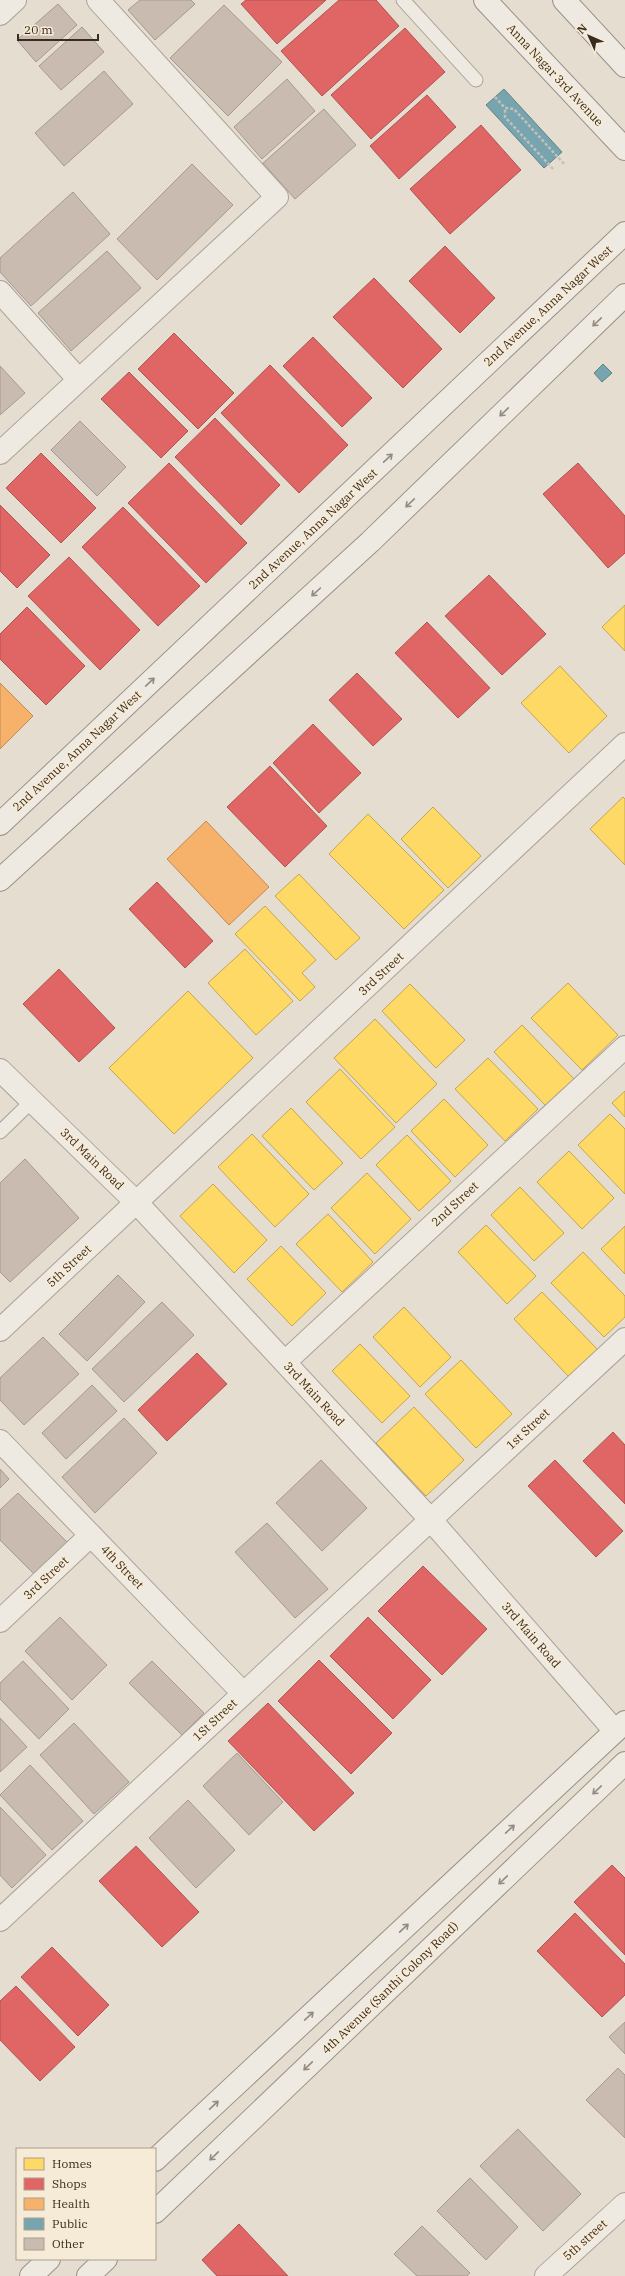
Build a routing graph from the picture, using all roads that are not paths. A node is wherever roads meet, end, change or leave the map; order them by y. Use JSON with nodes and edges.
{"nodes":[{"id":1,"x":15,"y":0,"type":"edge"},
{"id":2,"x":98,"y":0,"type":"edge"},
{"id":3,"x":403,"y":0,"type":"edge"},
{"id":4,"x":485,"y":0,"type":"edge"},
{"id":5,"x":564,"y":0,"type":"edge"},
{"id":6,"x":0,"y":14,"type":"edge"},
{"id":7,"x":625,"y":66,"type":"edge"},
{"id":8,"x":476,"y":80,"type":"dead end"},
{"id":9,"x":625,"y":149,"type":"edge"},
{"id":10,"x":625,"y":233,"type":"edge"},
{"id":11,"x":0,"y":292,"type":"edge"},
{"id":12,"x":625,"y":295,"type":"edge"},
{"id":13,"x":79,"y":380,"type":"junction"},
{"id":14,"x":0,"y":453,"type":"edge"},
{"id":15,"x":625,"y":744,"type":"edge"},
{"id":16,"x":0,"y":824,"type":"edge"},
{"id":17,"x":0,"y":880,"type":"edge"},
{"id":18,"x":625,"y":1047,"type":"edge"},
{"id":19,"x":0,"y":1070,"type":"edge"},
{"id":20,"x":32,"y":1101,"type":"junction"},
{"id":21,"x":0,"y":1132,"type":"edge"},
{"id":22,"x":137,"y":1203,"type":"junction"},
{"id":23,"x":0,"y":1330,"type":"edge"},
{"id":24,"x":625,"y":1339,"type":"edge"},
{"id":25,"x":284,"y":1362,"type":"junction"},
{"id":26,"x":0,"y":1441,"type":"edge"},
{"id":27,"x":430,"y":1519,"type":"junction"},
{"id":28,"x":91,"y":1535,"type":"junction"},
{"id":29,"x":0,"y":1621,"type":"edge"},
{"id":30,"x":243,"y":1694,"type":"junction"},
{"id":31,"x":622,"y":1732,"type":"edge"},
{"id":32,"x":625,"y":1763,"type":"edge"},
{"id":33,"x":0,"y":1920,"type":"edge"},
{"id":34,"x":156,"y":2159,"type":"edge"},
{"id":35,"x":625,"y":2204,"type":"edge"},
{"id":36,"x":156,"y":2211,"type":"edge"},
{"id":37,"x":48,"y":2260,"type":"edge"},
{"id":38,"x":105,"y":2260,"type":"edge"},
{"id":39,"x":31,"y":2276,"type":"edge"},
{"id":40,"x":88,"y":2276,"type":"edge"},
{"id":41,"x":546,"y":2276,"type":"edge"}],
"edges":[{"from":1,"to":6,"type":"street"},
{"from":2,"to":13,"type":"street"},
{"from":3,"to":8,"type":"lane"},
{"from":4,"to":9,"type":"street","name":"Anna Nagar 3rd Avenue"},
{"from":5,"to":7,"type":"street"},
{"from":16,"to":10,"type":"street","name":"2nd Avenue, Anna Nagar West","one_way":true},
{"from":11,"to":13,"type":"street"},
{"from":12,"to":17,"type":"street","one_way":true},
{"from":13,"to":14,"type":"street"},
{"from":15,"to":22,"type":"street","name":"3rd Street"},
{"from":18,"to":25,"type":"street","name":"2nd Street"},
{"from":19,"to":20,"type":"street","name":"3rd Main Road"},
{"from":20,"to":21,"type":"lane"},
{"from":20,"to":22,"type":"street","name":"3rd Main Road"},
{"from":22,"to":23,"type":"street","name":"5th Street"},
{"from":22,"to":25,"type":"street","name":"3rd Main Road"},
{"from":24,"to":27,"type":"street","name":"1st Street"},
{"from":25,"to":27,"type":"street","name":"3rd Main Road"},
{"from":26,"to":28,"type":"street","name":"4th Street"},
{"from":27,"to":30,"type":"street","name":"1St Street"},
{"from":27,"to":31,"type":"street","name":"3rd Main Road"},
{"from":28,"to":29,"type":"street","name":"3rd Street"},
{"from":28,"to":30,"type":"street","name":"4th Street"},
{"from":30,"to":33,"type":"street","name":"1St Street"},
{"from":34,"to":31,"type":"street","one_way":true},
{"from":32,"to":36,"type":"street","name":"4th Avenue (Santhi Colony Road)","one_way":true},
{"from":35,"to":41,"type":"street","name":"5th street"},
{"from":37,"to":39,"type":"street"},
{"from":38,"to":40,"type":"street"}]}
